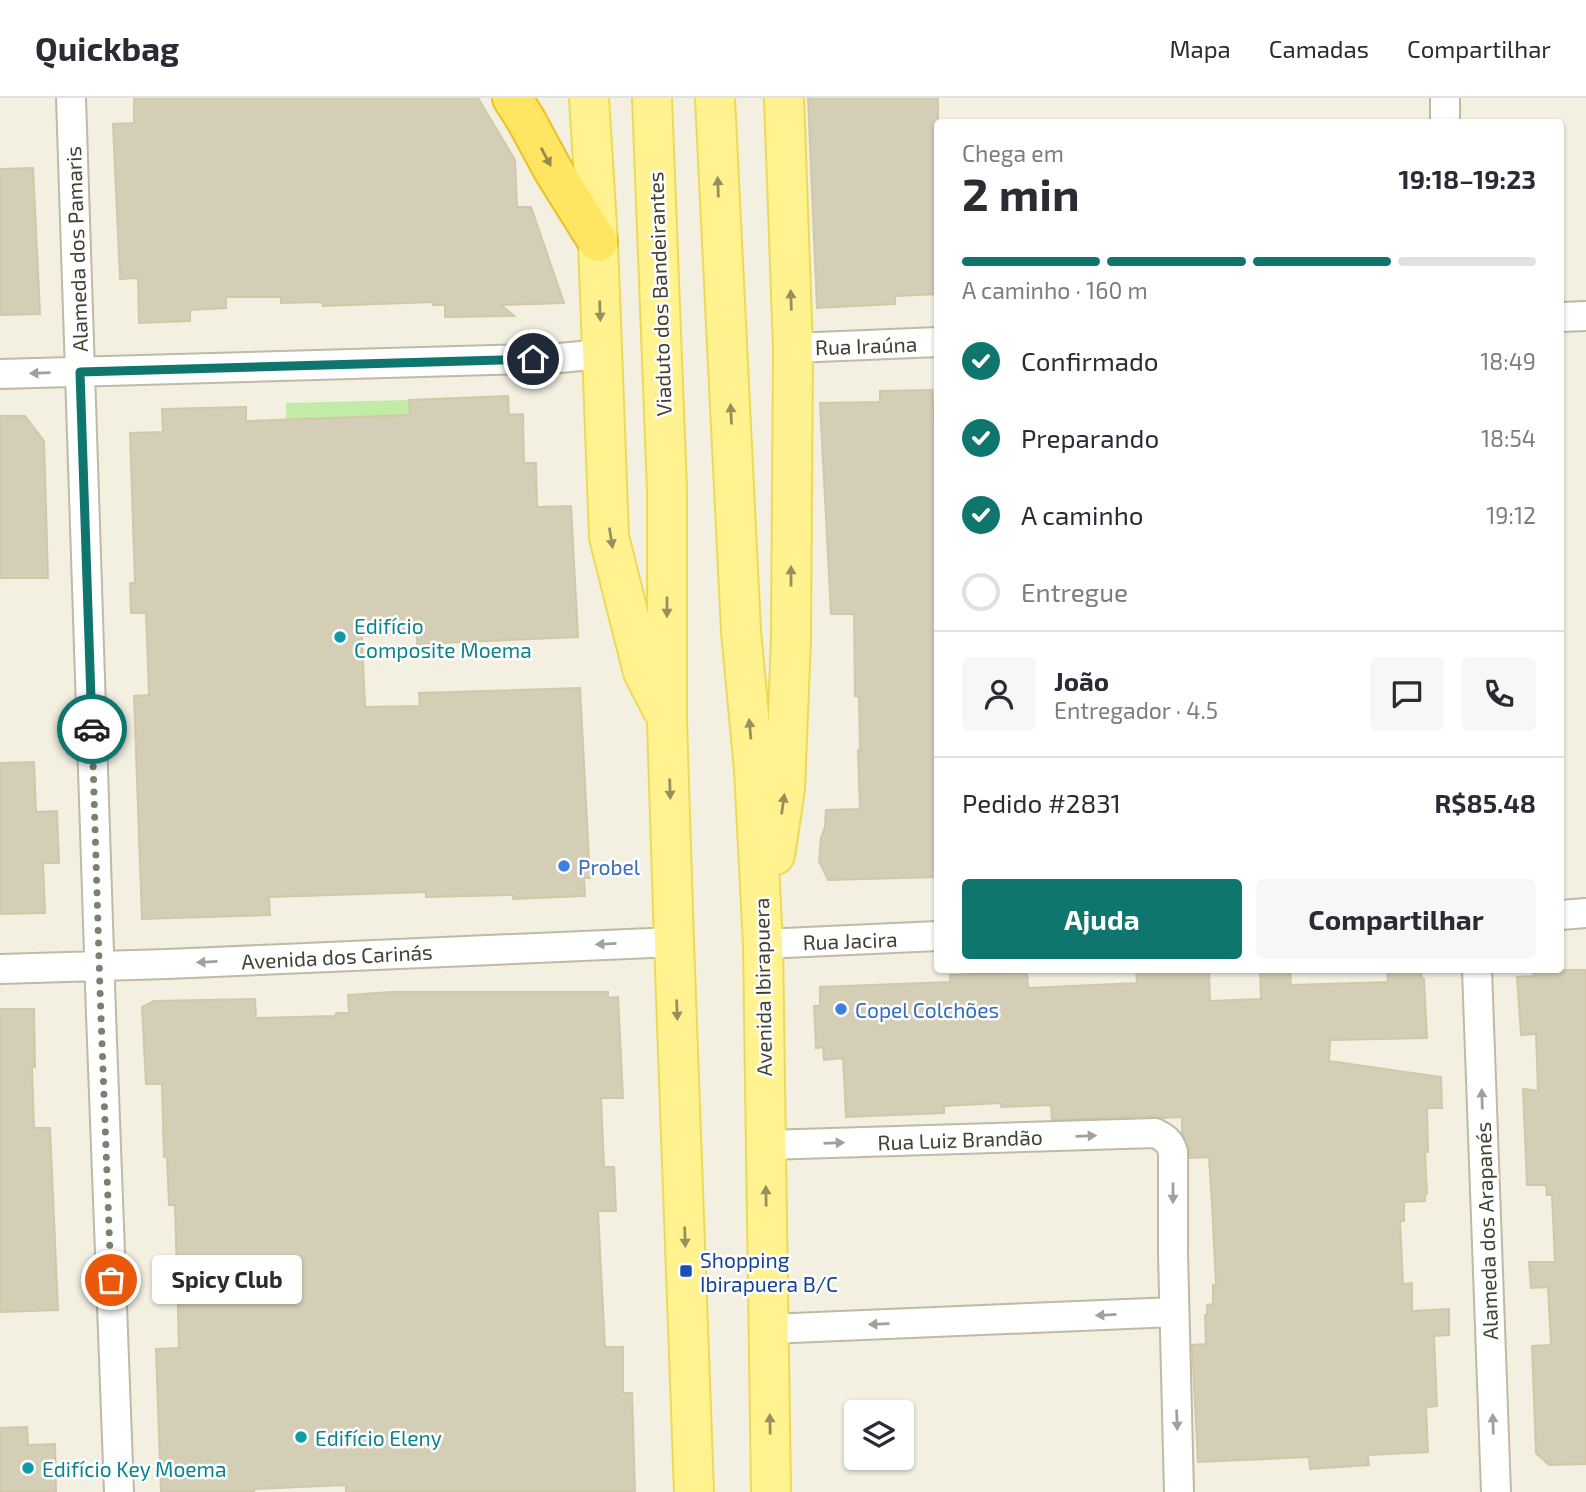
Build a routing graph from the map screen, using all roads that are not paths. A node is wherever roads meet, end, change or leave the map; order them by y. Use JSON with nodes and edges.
{"nodes":[{"id":1,"x":71,"y":98,"type":"edge"},
{"id":2,"x":512,"y":98,"type":"edge"},
{"id":3,"x":589,"y":98,"type":"edge"},
{"id":4,"x":652,"y":98,"type":"edge"},
{"id":5,"x":715,"y":98,"type":"edge"},
{"id":6,"x":784,"y":98,"type":"edge"},
{"id":7,"x":1445,"y":98,"type":"edge"},
{"id":8,"x":1446,"y":119,"type":"edge"},
{"id":9,"x":598,"y":242,"type":"junction"},
{"id":10,"x":1586,"y":316,"type":"edge"},
{"id":11,"x":1564,"y":317,"type":"edge"},
{"id":12,"x":934,"y":342,"type":"edge"},
{"id":13,"x":793,"y":348,"type":"junction"},
{"id":14,"x":601,"y":354,"type":"junction"},
{"id":15,"x":80,"y":372,"type":"junction"},
{"id":16,"x":0,"y":374,"type":"edge"},
{"id":17,"x":667,"y":720,"type":"junction"},
{"id":18,"x":1586,"y":914,"type":"edge"},
{"id":19,"x":1564,"y":915,"type":"edge"},
{"id":20,"x":934,"y":936,"type":"edge"},
{"id":21,"x":674,"y":942,"type":"junction"},
{"id":22,"x":763,"y":944,"type":"junction"},
{"id":23,"x":99,"y":966,"type":"junction"},
{"id":24,"x":0,"y":969,"type":"edge"},
{"id":25,"x":1477,"y":973,"type":"edge"},
{"id":26,"x":766,"y":1145,"type":"junction"},
{"id":27,"x":1174,"y":1312,"type":"junction"},
{"id":28,"x":769,"y":1329,"type":"junction"},
{"id":29,"x":120,"y":1492,"type":"edge"},
{"id":30,"x":694,"y":1492,"type":"edge"},
{"id":31,"x":771,"y":1492,"type":"edge"},
{"id":32,"x":1179,"y":1492,"type":"edge"},
{"id":33,"x":1496,"y":1492,"type":"edge"}],
"edges":[{"from":1,"to":15,"type":"street","name":"Alameda dos Pamaris"},
{"from":2,"to":9,"type":"highway","one_way":true},
{"from":3,"to":9,"type":"main road"},
{"from":4,"to":17,"type":"main road","name":"Viaduto dos Bandeirantes","one_way":true},
{"from":22,"to":5,"type":"main road","name":"Avenida Ibirapuera","one_way":true},
{"from":13,"to":6,"type":"main road","one_way":true},
{"from":7,"to":8,"type":"street"},
{"from":9,"to":14,"type":"main road","one_way":true},
{"from":10,"to":11,"type":"street"},
{"from":12,"to":13,"type":"street","name":"Rua Iraúna"},
{"from":22,"to":13,"type":"main road","one_way":true},
{"from":14,"to":15,"type":"street"},
{"from":14,"to":17,"type":"main road","one_way":true},
{"from":15,"to":16,"type":"street","one_way":true},
{"from":15,"to":23,"type":"street","name":"Alameda dos Pamaris"},
{"from":17,"to":21,"type":"main road","one_way":true},
{"from":18,"to":19,"type":"street"},
{"from":20,"to":22,"type":"street","name":"Rua Jacira"},
{"from":21,"to":23,"type":"street","name":"Avenida dos Carinás","one_way":true},
{"from":21,"to":30,"type":"main road","one_way":true},
{"from":22,"to":26,"type":"main road","name":"Avenida Ibirapuera"},
{"from":23,"to":24,"type":"street","name":"Avenida dos Carinás"},
{"from":23,"to":29,"type":"street","name":"Alameda dos Pamaris"},
{"from":33,"to":25,"type":"street","name":"Alameda dos Arapanés","one_way":true},
{"from":26,"to":27,"type":"street","name":"Rua Luiz Brandão","one_way":true},
{"from":28,"to":26,"type":"main road","name":"Avenida Ibirapuera","one_way":true},
{"from":27,"to":28,"type":"street","one_way":true},
{"from":27,"to":32,"type":"street","one_way":true},
{"from":31,"to":28,"type":"main road","name":"Avenida Ibirapuera","one_way":true}]}
